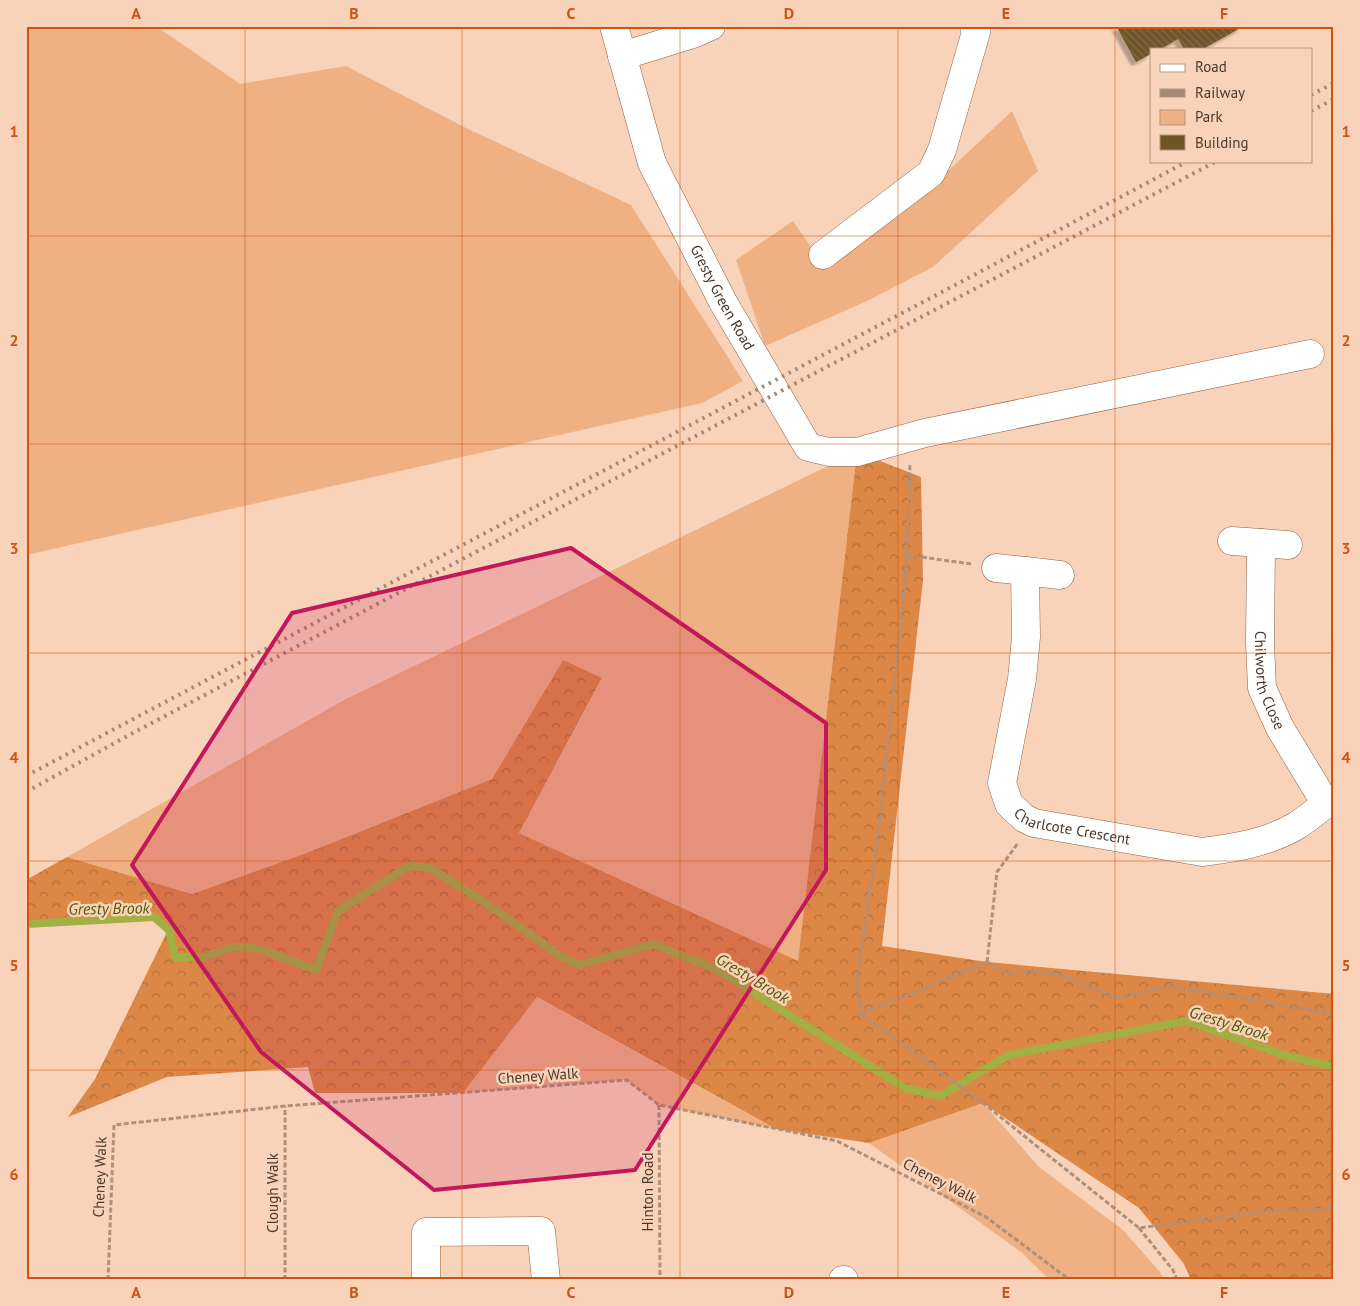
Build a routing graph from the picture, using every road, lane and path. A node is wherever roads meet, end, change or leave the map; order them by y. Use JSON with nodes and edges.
{"nodes":[{"id":1,"x":614,"y":26,"type":"edge"},
{"id":2,"x":711,"y":26,"type":"edge"},
{"id":3,"x":974,"y":26,"type":"edge"},
{"id":4,"x":622,"y":56,"type":"junction"},
{"id":5,"x":823,"y":255,"type":"dead end"},
{"id":6,"x":1310,"y":354,"type":"dead end"},
{"id":7,"x":918,"y":435,"type":"junction"},
{"id":8,"x":1232,"y":541,"type":"dead end"},
{"id":9,"x":907,"y":555,"type":"junction"},
{"id":10,"x":996,"y":568,"type":"joint"},
{"id":11,"x":1025,"y":571,"type":"junction"},
{"id":12,"x":1060,"y":575,"type":"dead end"},
{"id":13,"x":1330,"y":802,"type":"edge"},
{"id":14,"x":1034,"y":823,"type":"junction"},
{"id":15,"x":987,"y":962,"type":"junction"},
{"id":16,"x":861,"y":1014,"type":"junction"},
{"id":17,"x":1334,"y":1014,"type":"edge"},
{"id":18,"x":659,"y":1104,"type":"junction"},
{"id":19,"x":285,"y":1106,"type":"junction"},
{"id":20,"x":1334,"y":1209,"type":"edge"},
{"id":21,"x":1139,"y":1228,"type":"junction"},
{"id":22,"x":108,"y":1280,"type":"edge"},
{"id":23,"x":285,"y":1280,"type":"edge"},
{"id":24,"x":426,"y":1280,"type":"edge"},
{"id":25,"x":546,"y":1280,"type":"edge"},
{"id":26,"x":660,"y":1280,"type":"edge"},
{"id":27,"x":1070,"y":1280,"type":"edge"},
{"id":28,"x":1177,"y":1280,"type":"edge"}],
"edges":[{"from":1,"to":4,"type":"street","name":"Gresty Green Road"},
{"from":2,"to":4,"type":"street"},
{"from":3,"to":5,"type":"street"},
{"from":4,"to":7,"type":"street","name":"Gresty Green Road"},
{"from":6,"to":7,"type":"street"},
{"from":7,"to":9,"type":"path"},
{"from":8,"to":13,"type":"street","name":"Chilworth Close"},
{"from":9,"to":10,"type":"path"},
{"from":9,"to":16,"type":"path"},
{"from":10,"to":11,"type":"street"},
{"from":11,"to":12,"type":"street"},
{"from":11,"to":14,"type":"street","name":"Charlcote Crescent"},
{"from":13,"to":14,"type":"street","name":"Charlcote Crescent"},
{"from":14,"to":15,"type":"path"},
{"from":15,"to":16,"type":"path"},
{"from":15,"to":17,"type":"path"},
{"from":16,"to":21,"type":"path"},
{"from":18,"to":19,"type":"path","name":"Cheney Walk"},
{"from":18,"to":26,"type":"path","name":"Hinton Road"},
{"from":18,"to":27,"type":"path","name":"Cheney Walk"},
{"from":19,"to":22,"type":"path","name":"Cheney Walk"},
{"from":19,"to":23,"type":"path","name":"Clough Walk"},
{"from":20,"to":21,"type":"path"},
{"from":21,"to":28,"type":"path"},
{"from":24,"to":25,"type":"street"}]}
